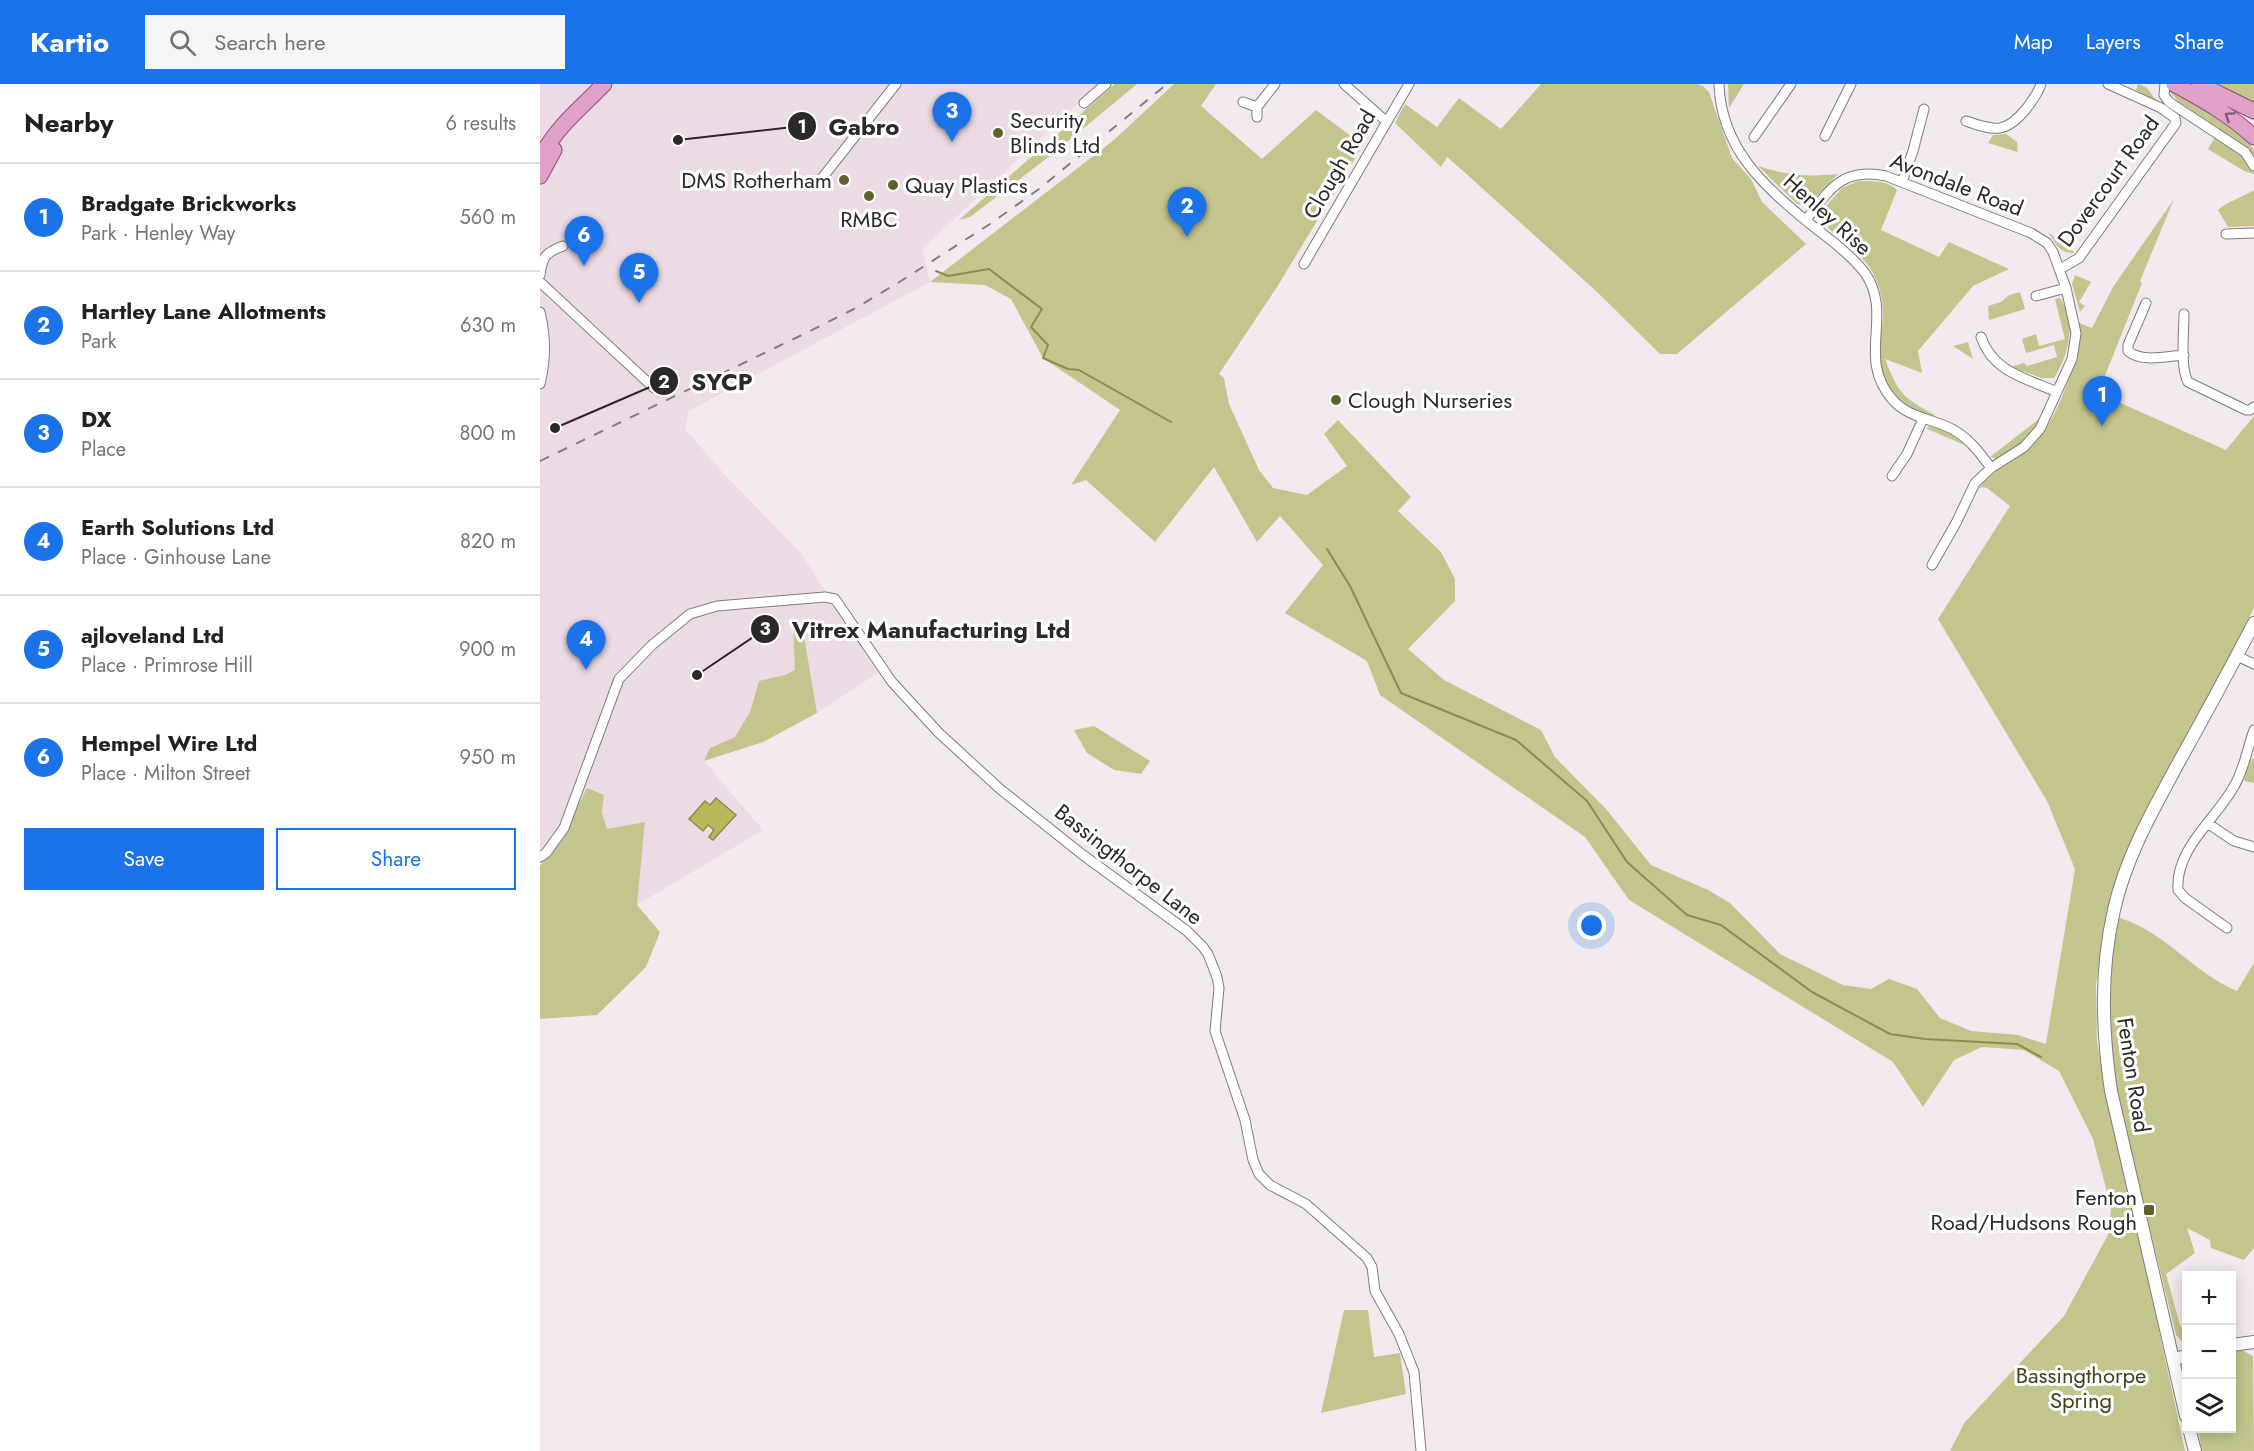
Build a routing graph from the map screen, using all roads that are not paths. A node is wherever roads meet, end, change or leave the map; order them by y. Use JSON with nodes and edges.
{"nodes":[{"id":1,"x":604,"y":84,"type":"edge"},
{"id":2,"x":896,"y":84,"type":"edge"},
{"id":3,"x":1106,"y":84,"type":"edge"},
{"id":4,"x":1275,"y":84,"type":"edge"},
{"id":5,"x":1344,"y":84,"type":"edge"},
{"id":6,"x":1409,"y":84,"type":"edge"},
{"id":7,"x":1719,"y":84,"type":"edge"},
{"id":8,"x":1791,"y":84,"type":"edge"},
{"id":9,"x":1851,"y":84,"type":"edge"},
{"id":10,"x":2041,"y":84,"type":"edge"},
{"id":11,"x":2108,"y":84,"type":"edge"},
{"id":12,"x":2165,"y":84,"type":"edge"},
{"id":13,"x":2174,"y":84,"type":"edge"},
{"id":14,"x":2201,"y":90,"type":"edge"},
{"id":15,"x":588,"y":100,"type":"junction"},
{"id":16,"x":1243,"y":102,"type":"dead end"},
{"id":17,"x":1084,"y":103,"type":"dead end"},
{"id":18,"x":1924,"y":109,"type":"dead end"},
{"id":19,"x":2254,"y":111,"type":"edge"},
{"id":20,"x":1966,"y":121,"type":"dead end"},
{"id":21,"x":1387,"y":122,"type":"junction"},
{"id":22,"x":1825,"y":136,"type":"dead end"},
{"id":23,"x":1754,"y":137,"type":"dead end"},
{"id":24,"x":2254,"y":137,"type":"edge"},
{"id":25,"x":545,"y":142,"type":"edge"},
{"id":26,"x":2254,"y":166,"type":"edge"},
{"id":27,"x":540,"y":170,"type":"edge"},
{"id":28,"x":819,"y":182,"type":"dead end"},
{"id":29,"x":1902,"y":182,"type":"junction"},
{"id":30,"x":1806,"y":220,"type":"junction"},
{"id":31,"x":2254,"y":233,"type":"edge"},
{"id":32,"x":2226,"y":234,"type":"dead end"},
{"id":33,"x":563,"y":246,"type":"dead end"},
{"id":34,"x":541,"y":264,"type":"edge"},
{"id":35,"x":1304,"y":264,"type":"dead end"},
{"id":36,"x":2060,"y":269,"type":"junction"},
{"id":37,"x":540,"y":275,"type":"edge"},
{"id":38,"x":540,"y":282,"type":"edge"},
{"id":39,"x":2066,"y":288,"type":"junction"},
{"id":40,"x":2037,"y":296,"type":"dead end"},
{"id":41,"x":2146,"y":303,"type":"dead end"},
{"id":42,"x":540,"y":312,"type":"edge"},
{"id":43,"x":2184,"y":314,"type":"dead end"},
{"id":44,"x":1981,"y":337,"type":"dead end"},
{"id":45,"x":2184,"y":354,"type":"junction"},
{"id":46,"x":540,"y":384,"type":"edge"},
{"id":47,"x":654,"y":388,"type":"dead end"},
{"id":48,"x":2057,"y":392,"type":"junction"},
{"id":49,"x":2254,"y":407,"type":"edge"},
{"id":50,"x":1923,"y":419,"type":"junction"},
{"id":51,"x":1991,"y":468,"type":"junction"},
{"id":52,"x":1892,"y":476,"type":"dead end"},
{"id":53,"x":1932,"y":565,"type":"dead end"},
{"id":54,"x":2254,"y":623,"type":"edge"},
{"id":55,"x":2237,"y":656,"type":"junction"},
{"id":56,"x":2254,"y":664,"type":"edge"},
{"id":57,"x":2254,"y":730,"type":"edge"},
{"id":58,"x":2251,"y":751,"type":"edge"},
{"id":59,"x":2207,"y":823,"type":"junction"},
{"id":60,"x":2254,"y":847,"type":"edge"},
{"id":61,"x":540,"y":857,"type":"edge"},
{"id":62,"x":2251,"y":857,"type":"dead end"},
{"id":63,"x":2227,"y":928,"type":"dead end"},
{"id":64,"x":2254,"y":1342,"type":"edge"},
{"id":65,"x":2236,"y":1344,"type":"edge"},
{"id":66,"x":2182,"y":1357,"type":"edge"},
{"id":67,"x":2174,"y":1359,"type":"junction"},
{"id":68,"x":2182,"y":1394,"type":"edge"},
{"id":69,"x":2190,"y":1433,"type":"edge"},
{"id":70,"x":1421,"y":1451,"type":"edge"},
{"id":71,"x":2195,"y":1451,"type":"edge"}],
"edges":[{"from":1,"to":15,"type":"main road"},
{"from":2,"to":28,"type":"street"},
{"from":3,"to":17,"type":"street"},
{"from":4,"to":16,"type":"street"},
{"from":5,"to":21,"type":"street"},
{"from":6,"to":21,"type":"street","name":"Clough Road"},
{"from":7,"to":30,"type":"street","name":"Henley Rise"},
{"from":8,"to":23,"type":"street"},
{"from":9,"to":22,"type":"street"},
{"from":10,"to":20,"type":"street"},
{"from":11,"to":36,"type":"street","name":"Dovercourt Road"},
{"from":12,"to":26,"type":"street"},
{"from":13,"to":14,"type":"main road"},
{"from":14,"to":19,"type":"main road"},
{"from":24,"to":14,"type":"main road","one_way":true},
{"from":15,"to":25,"type":"main road"},
{"from":15,"to":27,"type":"main road"},
{"from":18,"to":29,"type":"street"},
{"from":21,"to":35,"type":"street","name":"Clough Road"},
{"from":25,"to":27,"type":"main road"},
{"from":29,"to":30,"type":"street","name":"Avondale Road"},
{"from":29,"to":36,"type":"street","name":"Avondale Road"},
{"from":30,"to":50,"type":"street","name":"Henley Rise"},
{"from":31,"to":32,"type":"street"},
{"from":33,"to":34,"type":"street"},
{"from":34,"to":37,"type":"street"},
{"from":36,"to":39,"type":"street","name":"Avondale Road"},
{"from":38,"to":47,"type":"street"},
{"from":39,"to":40,"type":"street"},
{"from":39,"to":48,"type":"street","name":"Avondale Road"},
{"from":41,"to":45,"type":"street"},
{"from":42,"to":46,"type":"street"},
{"from":43,"to":45,"type":"street"},
{"from":44,"to":48,"type":"street"},
{"from":45,"to":49,"type":"street"},
{"from":48,"to":51,"type":"street","name":"Avondale Road"},
{"from":50,"to":51,"type":"street","name":"Henley Rise"},
{"from":50,"to":52,"type":"street"},
{"from":51,"to":53,"type":"street","name":"Avondale Road"},
{"from":54,"to":55,"type":"street","name":"Fenton Road"},
{"from":55,"to":56,"type":"street"},
{"from":55,"to":67,"type":"street","name":"Fenton Road"},
{"from":57,"to":58,"type":"street"},
{"from":58,"to":59,"type":"street"},
{"from":59,"to":60,"type":"street"},
{"from":59,"to":63,"type":"street"},
{"from":60,"to":62,"type":"street"},
{"from":61,"to":70,"type":"street","name":"Bassingthorpe Lane"},
{"from":64,"to":65,"type":"street"},
{"from":66,"to":67,"type":"street"},
{"from":67,"to":68,"type":"street","name":"Fenton Road"},
{"from":69,"to":71,"type":"street"}]}
